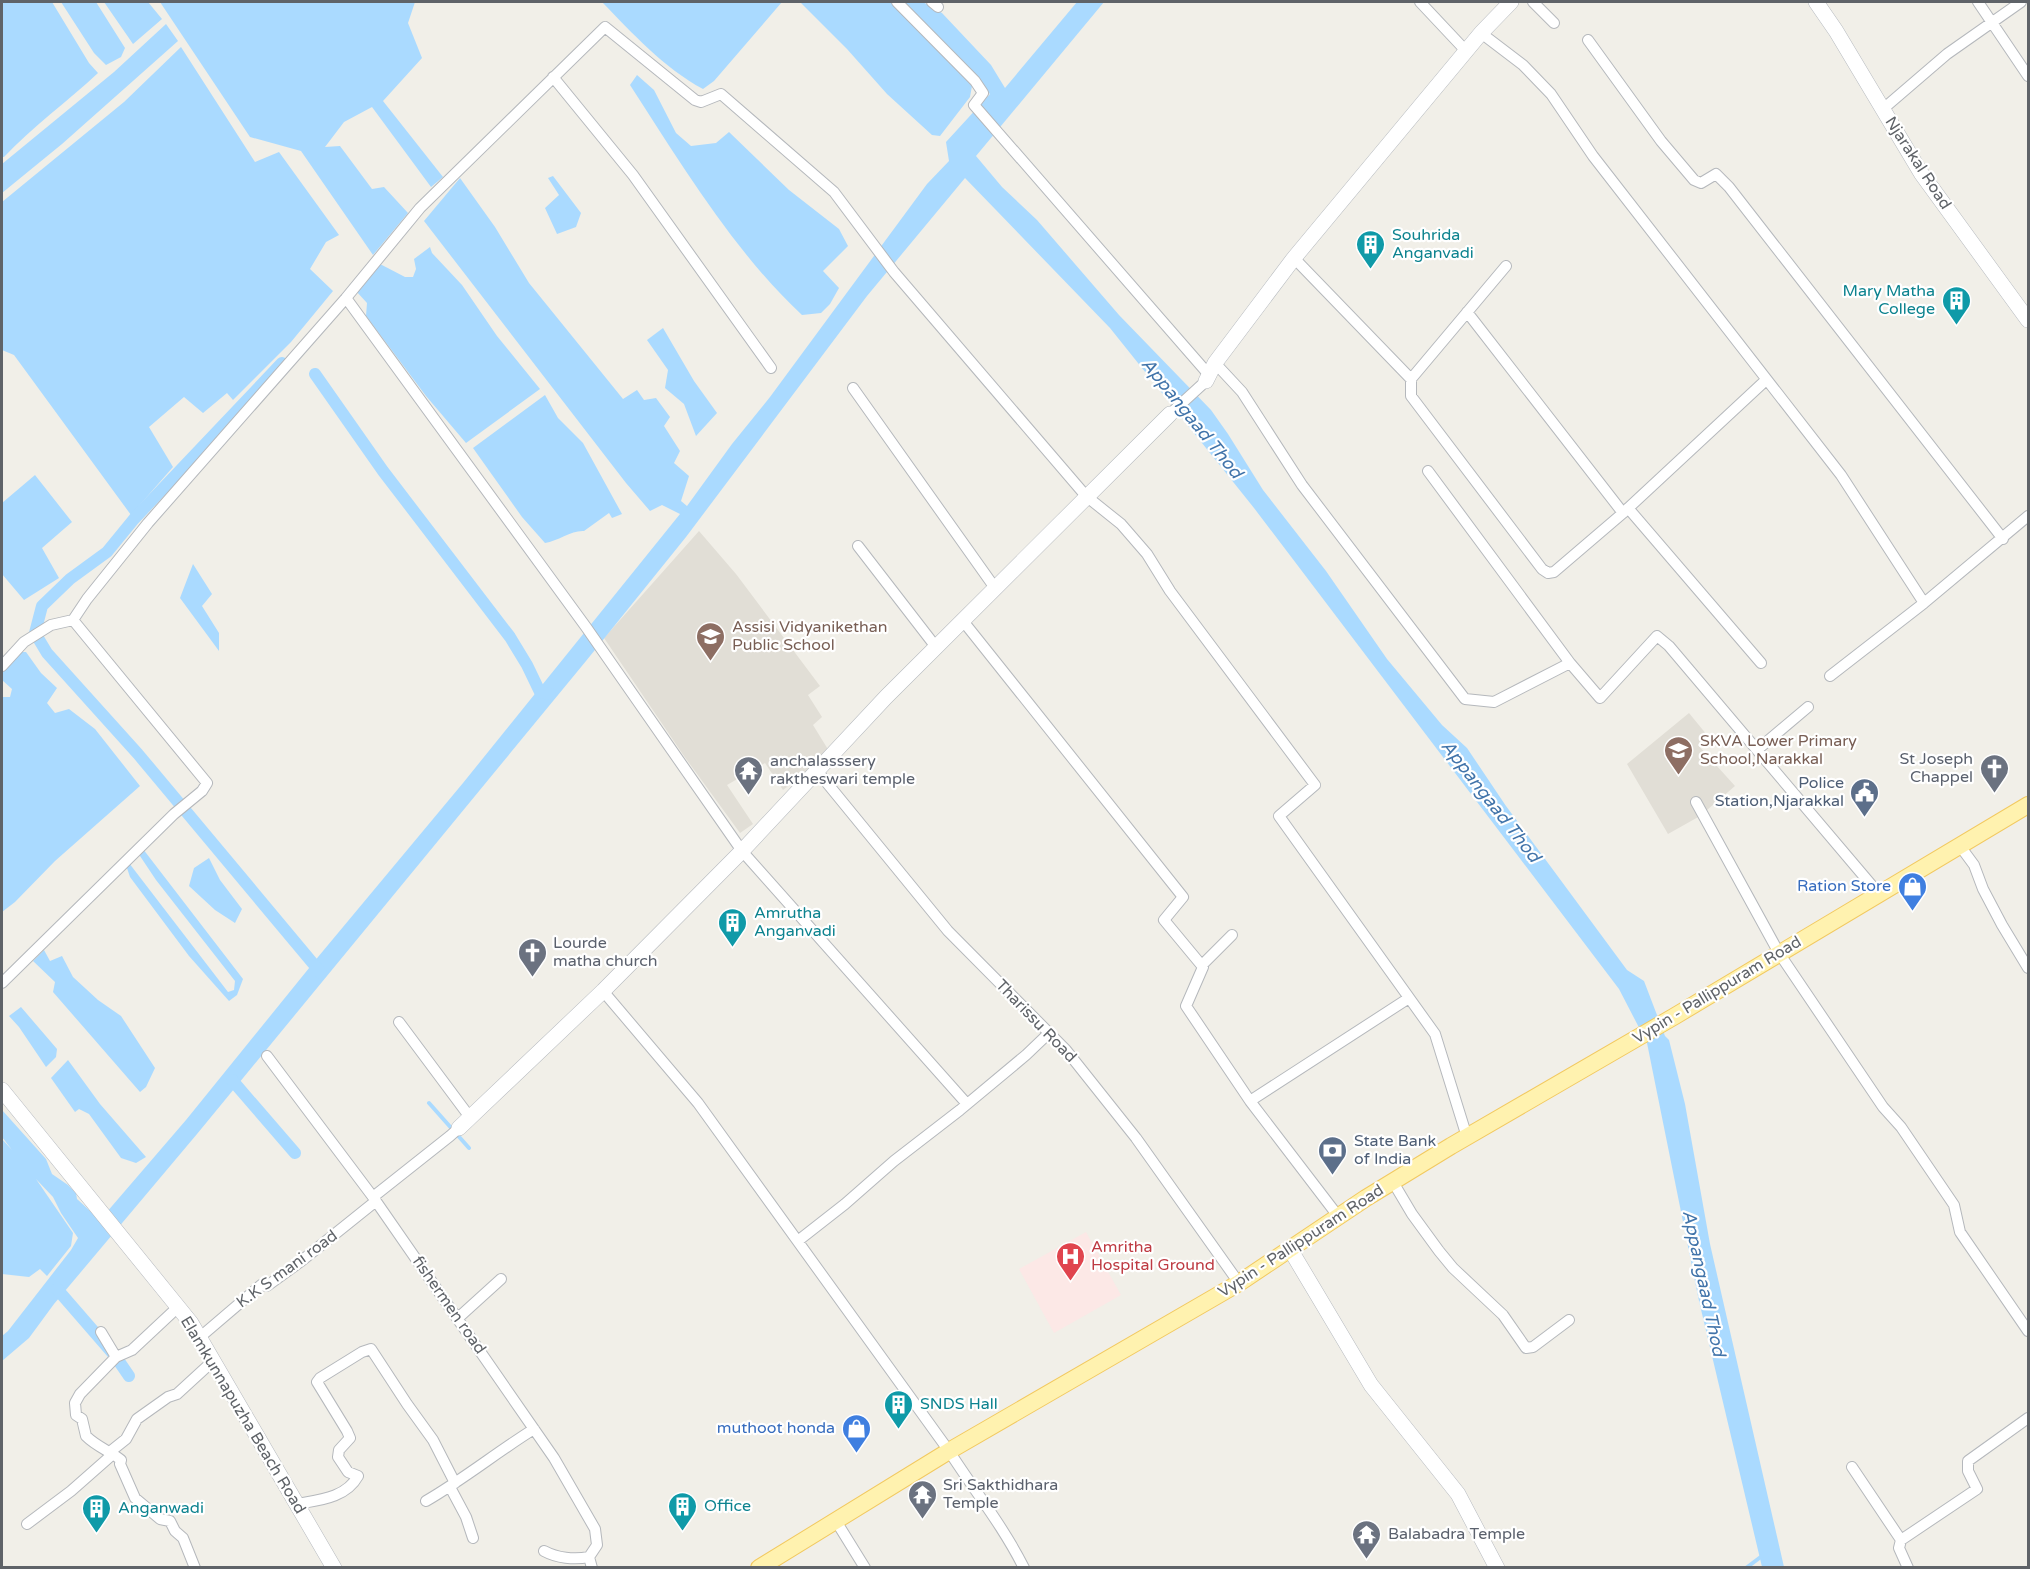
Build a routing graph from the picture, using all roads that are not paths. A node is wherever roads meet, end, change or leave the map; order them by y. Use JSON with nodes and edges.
{"nodes":[{"id":1,"x":897,"y":2,"type":"edge"},
{"id":2,"x":1420,"y":2,"type":"edge"},
{"id":3,"x":1511,"y":2,"type":"edge"},
{"id":4,"x":1533,"y":2,"type":"edge"},
{"id":5,"x":1816,"y":2,"type":"edge"},
{"id":6,"x":1978,"y":2,"type":"edge"},
{"id":7,"x":2020,"y":2,"type":"edge"},
{"id":8,"x":1992,"y":22,"type":"junction"},
{"id":9,"x":1554,"y":23,"type":"dead end"},
{"id":10,"x":1481,"y":33,"type":"junction"},
{"id":11,"x":1588,"y":40,"type":"dead end"},
{"id":12,"x":1467,"y":52,"type":"junction"},
{"id":13,"x":2028,"y":76,"type":"edge"},
{"id":14,"x":553,"y":77,"type":"junction"},
{"id":15,"x":1883,"y":109,"type":"junction"},
{"id":16,"x":1294,"y":258,"type":"junction"},
{"id":17,"x":1506,"y":266,"type":"dead end"},
{"id":18,"x":346,"y":298,"type":"junction"},
{"id":19,"x":1467,"y":312,"type":"junction"},
{"id":20,"x":2028,"y":320,"type":"edge"},
{"id":21,"x":771,"y":368,"type":"dead end"},
{"id":22,"x":1210,"y":373,"type":"junction"},
{"id":23,"x":1411,"y":379,"type":"junction"},
{"id":24,"x":1766,"y":380,"type":"junction"},
{"id":25,"x":853,"y":388,"type":"dead end"},
{"id":26,"x":1170,"y":414,"type":"joint"},
{"id":27,"x":1428,"y":471,"type":"dead end"},
{"id":28,"x":1086,"y":496,"type":"junction"},
{"id":29,"x":1625,"y":511,"type":"junction"},
{"id":30,"x":2028,"y":516,"type":"edge"},
{"id":31,"x":2002,"y":539,"type":"junction"},
{"id":32,"x":858,"y":546,"type":"dead end"},
{"id":33,"x":995,"y":588,"type":"junction"},
{"id":34,"x":1924,"y":603,"type":"junction"},
{"id":35,"x":73,"y":620,"type":"junction"},
{"id":36,"x":963,"y":621,"type":"junction"},
{"id":37,"x":936,"y":647,"type":"junction"},
{"id":38,"x":1570,"y":663,"type":"junction"},
{"id":39,"x":1761,"y":663,"type":"dead end"},
{"id":40,"x":2,"y":666,"type":"edge"},
{"id":41,"x":1830,"y":676,"type":"dead end"},
{"id":42,"x":1808,"y":707,"type":"dead end"},
{"id":43,"x":1757,"y":750,"type":"junction"},
{"id":44,"x":818,"y":772,"type":"junction"},
{"id":45,"x":1696,"y":802,"type":"dead end"},
{"id":46,"x":2028,"y":805,"type":"edge"},
{"id":47,"x":1960,"y":846,"type":"junction"},
{"id":48,"x":742,"y":850,"type":"junction"},
{"id":49,"x":1879,"y":894,"type":"junction"},
{"id":50,"x":1232,"y":935,"type":"dead end"},
{"id":51,"x":1779,"y":953,"type":"junction"},
{"id":52,"x":1203,"y":967,"type":"junction"},
{"id":53,"x":2028,"y":968,"type":"edge"},
{"id":54,"x":2,"y":983,"type":"edge"},
{"id":55,"x":603,"y":991,"type":"junction"},
{"id":56,"x":1409,"y":998,"type":"junction"},
{"id":57,"x":399,"y":1022,"type":"dead end"},
{"id":58,"x":1049,"y":1033,"type":"junction"},
{"id":59,"x":267,"y":1056,"type":"dead end"},
{"id":60,"x":2,"y":1090,"type":"edge"},
{"id":61,"x":1250,"y":1101,"type":"junction"},
{"id":62,"x":967,"y":1104,"type":"junction"},
{"id":63,"x":460,"y":1127,"type":"junction"},
{"id":64,"x":1467,"y":1137,"type":"junction"},
{"id":65,"x":1394,"y":1182,"type":"junction"},
{"id":66,"x":375,"y":1199,"type":"junction"},
{"id":67,"x":1338,"y":1216,"type":"junction"},
{"id":68,"x":799,"y":1240,"type":"junction"},
{"id":69,"x":1290,"y":1249,"type":"junction"},
{"id":70,"x":501,"y":1279,"type":"dead end"},
{"id":71,"x":1239,"y":1282,"type":"junction"},
{"id":72,"x":178,"y":1307,"type":"junction"},
{"id":73,"x":458,"y":1318,"type":"junction"},
{"id":74,"x":1569,"y":1320,"type":"dead end"},
{"id":75,"x":2028,"y":1331,"type":"edge"},
{"id":76,"x":101,"y":1332,"type":"dead end"},
{"id":77,"x":199,"y":1338,"type":"junction"},
{"id":78,"x":114,"y":1359,"type":"junction"},
{"id":79,"x":213,"y":1361,"type":"junction"},
{"id":80,"x":2028,"y":1418,"type":"edge"},
{"id":81,"x":534,"y":1429,"type":"junction"},
{"id":82,"x":949,"y":1451,"type":"junction"},
{"id":83,"x":112,"y":1452,"type":"junction"},
{"id":84,"x":1852,"y":1467,"type":"dead end"},
{"id":85,"x":453,"y":1485,"type":"junction"},
{"id":86,"x":426,"y":1501,"type":"dead end"},
{"id":87,"x":297,"y":1504,"type":"junction"},
{"id":88,"x":836,"y":1521,"type":"junction"},
{"id":89,"x":27,"y":1524,"type":"dead end"},
{"id":90,"x":472,"y":1538,"type":"dead end"},
{"id":91,"x":1901,"y":1540,"type":"junction"},
{"id":92,"x":544,"y":1551,"type":"dead end"},
{"id":93,"x":591,"y":1562,"type":"edge"},
{"id":94,"x":331,"y":1567,"type":"edge"},
{"id":95,"x":195,"y":1568,"type":"edge"},
{"id":96,"x":759,"y":1568,"type":"edge"},
{"id":97,"x":865,"y":1568,"type":"edge"},
{"id":98,"x":1024,"y":1568,"type":"edge"},
{"id":99,"x":1497,"y":1568,"type":"edge"},
{"id":100,"x":1908,"y":1568,"type":"edge"}],
"edges":[{"from":1,"to":22,"type":"street"},
{"from":2,"to":12,"type":"street"},
{"from":3,"to":10,"type":"street"},
{"from":4,"to":9,"type":"street"},
{"from":5,"to":15,"type":"street","name":"Njarakal Road"},
{"from":6,"to":8,"type":"street"},
{"from":7,"to":8,"type":"street"},
{"from":8,"to":13,"type":"street"},
{"from":8,"to":15,"type":"street"},
{"from":10,"to":12,"type":"street"},
{"from":10,"to":24,"type":"street"},
{"from":11,"to":31,"type":"street"},
{"from":12,"to":16,"type":"street"},
{"from":14,"to":18,"type":"street"},
{"from":14,"to":21,"type":"street"},
{"from":14,"to":28,"type":"street"},
{"from":15,"to":20,"type":"street","name":"Njarakal Road"},
{"from":16,"to":22,"type":"street"},
{"from":16,"to":23,"type":"street"},
{"from":17,"to":19,"type":"street"},
{"from":18,"to":35,"type":"street"},
{"from":18,"to":48,"type":"street"},
{"from":19,"to":23,"type":"street"},
{"from":19,"to":29,"type":"street"},
{"from":22,"to":26,"type":"street"},
{"from":22,"to":38,"type":"street"},
{"from":23,"to":29,"type":"street"},
{"from":24,"to":29,"type":"street"},
{"from":24,"to":34,"type":"street"},
{"from":25,"to":33,"type":"street"},
{"from":26,"to":28,"type":"street"},
{"from":27,"to":38,"type":"street"},
{"from":28,"to":33,"type":"street"},
{"from":28,"to":56,"type":"street"},
{"from":29,"to":39,"type":"street"},
{"from":30,"to":31,"type":"street"},
{"from":31,"to":34,"type":"street"},
{"from":32,"to":37,"type":"street"},
{"from":33,"to":36,"type":"street"},
{"from":34,"to":41,"type":"street"},
{"from":35,"to":40,"type":"street"},
{"from":35,"to":54,"type":"street"},
{"from":36,"to":37,"type":"street"},
{"from":36,"to":52,"type":"street"},
{"from":37,"to":44,"type":"street"},
{"from":38,"to":43,"type":"street"},
{"from":42,"to":43,"type":"street"},
{"from":43,"to":49,"type":"street"},
{"from":44,"to":48,"type":"street"},
{"from":44,"to":58,"type":"street","name":"Tharissu Road"},
{"from":45,"to":51,"type":"street"},
{"from":46,"to":47,"type":"main road","name":"Vypin - Pallippuram Road"},
{"from":47,"to":49,"type":"main road","name":"Vypin - Pallippuram Road"},
{"from":47,"to":53,"type":"street"},
{"from":48,"to":55,"type":"street"},
{"from":48,"to":62,"type":"street"},
{"from":49,"to":51,"type":"main road","name":"Vypin - Pallippuram Road"},
{"from":50,"to":52,"type":"street"},
{"from":51,"to":64,"type":"main road","name":"Vypin - Pallippuram Road"},
{"from":51,"to":75,"type":"street"},
{"from":52,"to":61,"type":"street"},
{"from":55,"to":63,"type":"street"},
{"from":55,"to":68,"type":"street"},
{"from":56,"to":61,"type":"street"},
{"from":56,"to":64,"type":"street"},
{"from":57,"to":63,"type":"street"},
{"from":58,"to":62,"type":"street"},
{"from":58,"to":71,"type":"street","name":"Tharissu Road"},
{"from":59,"to":66,"type":"street","name":"fishermen road"},
{"from":60,"to":72,"type":"street","name":"Elamkunnapuzha Beach Road"},
{"from":61,"to":67,"type":"street"},
{"from":62,"to":68,"type":"street"},
{"from":63,"to":66,"type":"street","name":"K.K S mani road"},
{"from":64,"to":65,"type":"main road","name":"Vypin - Pallippuram Road"},
{"from":65,"to":67,"type":"main road","name":"Vypin - Pallippuram Road"},
{"from":65,"to":74,"type":"street"},
{"from":66,"to":73,"type":"street","name":"fishermen road"},
{"from":66,"to":77,"type":"street","name":"K.K S mani road"},
{"from":67,"to":69,"type":"main road","name":"Vypin - Pallippuram Road"},
{"from":68,"to":82,"type":"street"},
{"from":69,"to":71,"type":"main road","name":"Vypin - Pallippuram Road"},
{"from":69,"to":99,"type":"street"},
{"from":70,"to":73,"type":"street"},
{"from":71,"to":82,"type":"main road","name":"Vypin - Pallippuram Road"},
{"from":72,"to":77,"type":"street","name":"Elamkunnapuzha Beach Road"},
{"from":72,"to":78,"type":"street"},
{"from":73,"to":81,"type":"street","name":"fishermen road"},
{"from":76,"to":78,"type":"street"},
{"from":77,"to":79,"type":"street","name":"Elamkunnapuzha Beach Road"},
{"from":78,"to":83,"type":"street"},
{"from":79,"to":83,"type":"street"},
{"from":79,"to":87,"type":"street","name":"Elamkunnapuzha Beach Road"},
{"from":80,"to":91,"type":"street"},
{"from":81,"to":85,"type":"street"},
{"from":81,"to":93,"type":"street","name":"fishermen road"},
{"from":82,"to":88,"type":"main road","name":"Vypin - Pallippuram Road"},
{"from":82,"to":98,"type":"street"},
{"from":83,"to":89,"type":"street"},
{"from":83,"to":95,"type":"street"},
{"from":84,"to":91,"type":"street"},
{"from":85,"to":86,"type":"street"},
{"from":85,"to":87,"type":"street"},
{"from":85,"to":90,"type":"street"},
{"from":87,"to":94,"type":"street","name":"Elamkunnapuzha Beach Road"},
{"from":88,"to":96,"type":"main road","name":"Vypin - Pallippuram Road"},
{"from":88,"to":97,"type":"street"},
{"from":91,"to":100,"type":"street"},
{"from":92,"to":93,"type":"street"}]}
